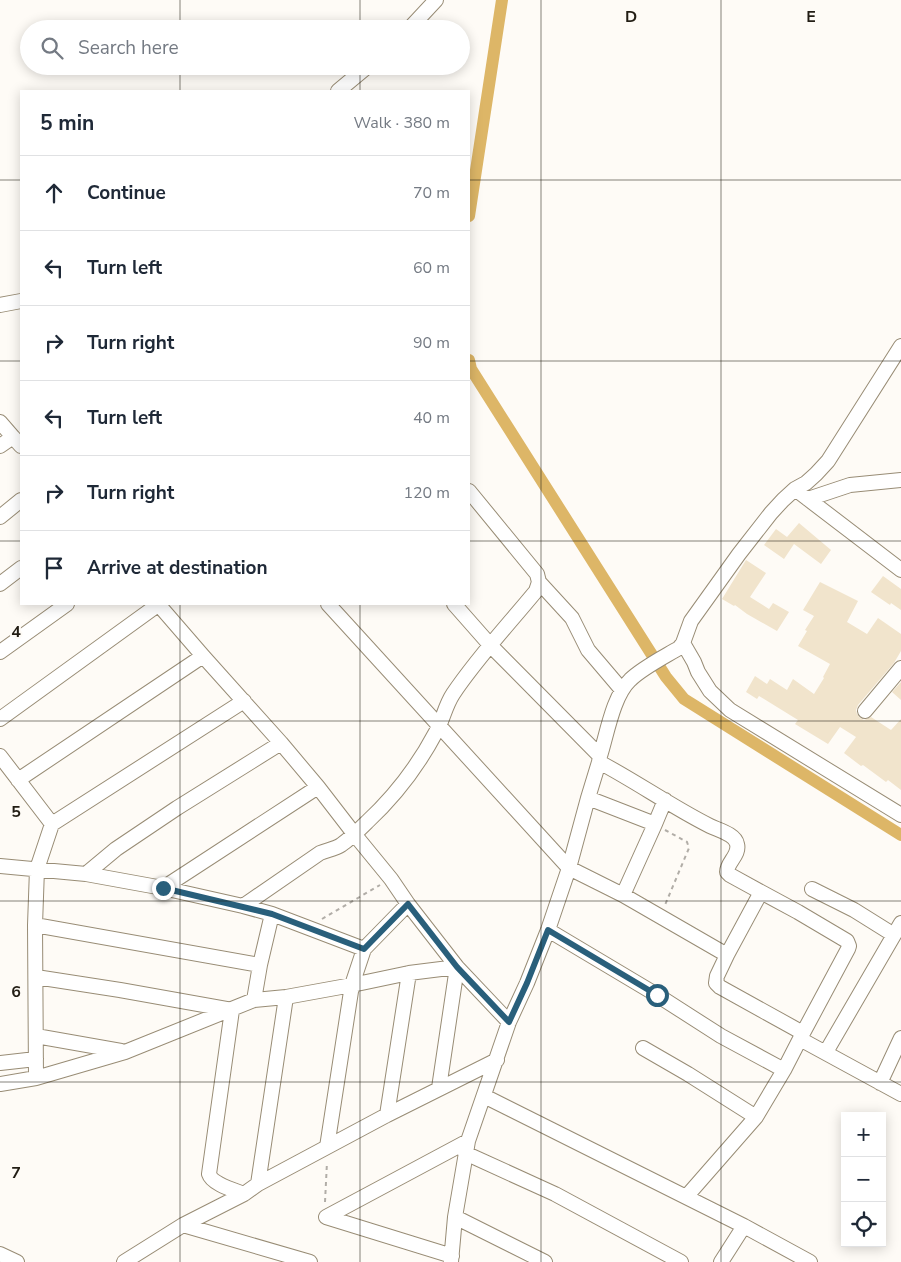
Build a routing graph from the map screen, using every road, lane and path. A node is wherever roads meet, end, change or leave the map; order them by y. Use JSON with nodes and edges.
{"nodes":[{"id":1,"x":436,"y":0,"type":"edge"},
{"id":2,"x":417,"y":20,"type":"edge"},
{"id":3,"x":357,"y":75,"type":"edge"},
{"id":4,"x":339,"y":90,"type":"edge"},
{"id":5,"x":20,"y":301,"type":"edge"},
{"id":6,"x":0,"y":305,"type":"edge"},
{"id":7,"x":901,"y":346,"type":"edge"},
{"id":8,"x":0,"y":422,"type":"edge"},
{"id":9,"x":17,"y":442,"type":"edge"},
{"id":10,"x":0,"y":446,"type":"edge"},
{"id":11,"x":901,"y":480,"type":"edge"},
{"id":12,"x":795,"y":489,"type":"junction"},
{"id":13,"x":470,"y":492,"type":"edge"},
{"id":14,"x":808,"y":499,"type":"junction"},
{"id":15,"x":20,"y":501,"type":"edge"},
{"id":16,"x":0,"y":517,"type":"edge"},
{"id":17,"x":20,"y":569,"type":"edge"},
{"id":18,"x":901,"y":570,"type":"edge"},
{"id":19,"x":539,"y":582,"type":"junction"},
{"id":20,"x":0,"y":584,"type":"edge"},
{"id":21,"x":66,"y":605,"type":"edge"},
{"id":22,"x":158,"y":605,"type":"edge"},
{"id":23,"x":160,"y":605,"type":"edge"},
{"id":24,"x":329,"y":605,"type":"edge"},
{"id":25,"x":455,"y":605,"type":"edge"},
{"id":26,"x":681,"y":645,"type":"junction"},
{"id":27,"x":491,"y":646,"type":"junction"},
{"id":28,"x":0,"y":652,"type":"edge"},
{"id":29,"x":203,"y":656,"type":"junction"},
{"id":30,"x":901,"y":668,"type":"edge"},
{"id":31,"x":622,"y":690,"type":"junction"},
{"id":32,"x":244,"y":702,"type":"junction"},
{"id":33,"x":865,"y":711,"type":"dead end"},
{"id":34,"x":0,"y":719,"type":"edge"},
{"id":35,"x":440,"y":725,"type":"junction"},
{"id":36,"x":281,"y":743,"type":"junction"},
{"id":37,"x":0,"y":756,"type":"edge"},
{"id":38,"x":600,"y":759,"type":"junction"},
{"id":39,"x":18,"y":780,"type":"junction"},
{"id":40,"x":318,"y":787,"type":"junction"},
{"id":41,"x":588,"y":798,"type":"junction"},
{"id":42,"x":665,"y":800,"type":"junction"},
{"id":43,"x":901,"y":815,"type":"edge"},
{"id":44,"x":52,"y":824,"type":"junction"},
{"id":45,"x":655,"y":824,"type":"junction"},
{"id":46,"x":355,"y":834,"type":"junction"},
{"id":47,"x":0,"y":866,"type":"edge"},
{"id":48,"x":569,"y":868,"type":"junction"},
{"id":49,"x":37,"y":869,"type":"junction"},
{"id":50,"x":86,"y":874,"type":"junction"},
{"id":51,"x":391,"y":879,"type":"junction"},
{"id":52,"x":163,"y":888,"type":"junction"},
{"id":53,"x":812,"y":889,"type":"dead end"},
{"id":54,"x":761,"y":892,"type":"junction"},
{"id":55,"x":623,"y":895,"type":"junction"},
{"id":56,"x":408,"y":904,"type":"junction"},
{"id":57,"x":243,"y":906,"type":"junction"},
{"id":58,"x":272,"y":914,"type":"junction"},
{"id":59,"x":660,"y":916,"type":"junction"},
{"id":60,"x":35,"y":925,"type":"junction"},
{"id":61,"x":308,"y":927,"type":"junction"},
{"id":62,"x":897,"y":929,"type":"edge"},
{"id":63,"x":548,"y":930,"type":"junction"},
{"id":64,"x":364,"y":949,"type":"junction"},
{"id":65,"x":727,"y":955,"type":"junction"},
{"id":66,"x":260,"y":965,"type":"junction"},
{"id":67,"x":457,"y":967,"type":"junction"},
{"id":68,"x":409,"y":973,"type":"junction"},
{"id":69,"x":36,"y":977,"type":"junction"},
{"id":70,"x":352,"y":985,"type":"junction"},
{"id":71,"x":286,"y":997,"type":"junction"},
{"id":72,"x":254,"y":1000,"type":"junction"},
{"id":73,"x":232,"y":1010,"type":"junction"},
{"id":74,"x":509,"y":1022,"type":"junction"},
{"id":75,"x":36,"y":1036,"type":"junction"},
{"id":76,"x":802,"y":1036,"type":"junction"},
{"id":77,"x":901,"y":1038,"type":"edge"},
{"id":78,"x":643,"y":1048,"type":"dead end"},
{"id":79,"x":125,"y":1052,"type":"junction"},
{"id":80,"x":826,"y":1052,"type":"junction"},
{"id":81,"x":36,"y":1059,"type":"junction"},
{"id":82,"x":497,"y":1060,"type":"junction"},
{"id":83,"x":0,"y":1063,"type":"edge"},
{"id":84,"x":784,"y":1070,"type":"junction"},
{"id":85,"x":36,"y":1078,"type":"junction"},
{"id":86,"x":880,"y":1083,"type":"junction"},
{"id":87,"x":0,"y":1084,"type":"edge"},
{"id":88,"x":439,"y":1088,"type":"junction"},
{"id":89,"x":901,"y":1094,"type":"edge"},
{"id":90,"x":484,"y":1096,"type":"junction"},
{"id":91,"x":387,"y":1115,"type":"junction"},
{"id":92,"x":756,"y":1117,"type":"junction"},
{"id":93,"x":327,"y":1147,"type":"junction"},
{"id":94,"x":467,"y":1147,"type":"junction"},
{"id":95,"x":258,"y":1184,"type":"junction"},
{"id":96,"x":244,"y":1194,"type":"junction"},
{"id":97,"x":686,"y":1196,"type":"junction"},
{"id":98,"x":326,"y":1217,"type":"junction"},
{"id":99,"x":455,"y":1217,"type":"junction"},
{"id":100,"x":183,"y":1225,"type":"junction"},
{"id":101,"x":744,"y":1226,"type":"junction"},
{"id":102,"x":0,"y":1254,"type":"edge"},
{"id":103,"x":451,"y":1259,"type":"edge"},
{"id":104,"x":17,"y":1262,"type":"edge"},
{"id":105,"x":124,"y":1262,"type":"edge"},
{"id":106,"x":310,"y":1262,"type":"edge"},
{"id":107,"x":545,"y":1262,"type":"edge"},
{"id":108,"x":681,"y":1262,"type":"edge"},
{"id":109,"x":721,"y":1262,"type":"edge"},
{"id":110,"x":810,"y":1262,"type":"edge"}],
"edges":[{"from":1,"to":2,"type":"street"},
{"from":3,"to":4,"type":"street"},
{"from":5,"to":6,"type":"street"},
{"from":7,"to":12,"type":"street"},
{"from":8,"to":9,"type":"street"},
{"from":9,"to":10,"type":"street"},
{"from":11,"to":14,"type":"street"},
{"from":12,"to":14,"type":"street"},
{"from":12,"to":26,"type":"street"},
{"from":13,"to":19,"type":"street"},
{"from":14,"to":18,"type":"street"},
{"from":15,"to":16,"type":"street"},
{"from":17,"to":20,"type":"street"},
{"from":19,"to":27,"type":"street"},
{"from":19,"to":31,"type":"street"},
{"from":21,"to":28,"type":"street"},
{"from":22,"to":34,"type":"street"},
{"from":23,"to":29,"type":"street"},
{"from":24,"to":35,"type":"street"},
{"from":25,"to":27,"type":"street"},
{"from":26,"to":31,"type":"street"},
{"from":26,"to":43,"type":"street"},
{"from":27,"to":35,"type":"street"},
{"from":27,"to":38,"type":"street"},
{"from":29,"to":32,"type":"street"},
{"from":29,"to":39,"type":"street"},
{"from":30,"to":33,"type":"street"},
{"from":31,"to":38,"type":"street"},
{"from":32,"to":36,"type":"street"},
{"from":32,"to":44,"type":"street"},
{"from":35,"to":46,"type":"street"},
{"from":35,"to":48,"type":"street"},
{"from":36,"to":40,"type":"street"},
{"from":36,"to":50,"type":"street"},
{"from":37,"to":39,"type":"street"},
{"from":38,"to":41,"type":"street"},
{"from":38,"to":42,"type":"street"},
{"from":39,"to":44,"type":"street"},
{"from":40,"to":46,"type":"street"},
{"from":40,"to":52,"type":"street"},
{"from":41,"to":45,"type":"street"},
{"from":41,"to":48,"type":"street"},
{"from":42,"to":45,"type":"street"},
{"from":42,"to":54,"type":"street"},
{"from":44,"to":49,"type":"street"},
{"from":45,"to":55,"type":"street"},
{"from":45,"to":59,"type":"path"},
{"from":46,"to":51,"type":"street"},
{"from":46,"to":57,"type":"street"},
{"from":47,"to":49,"type":"street"},
{"from":48,"to":55,"type":"street"},
{"from":48,"to":63,"type":"street"},
{"from":49,"to":50,"type":"street"},
{"from":49,"to":60,"type":"street"},
{"from":50,"to":52,"type":"street"},
{"from":51,"to":56,"type":"street"},
{"from":51,"to":61,"type":"path"},
{"from":52,"to":57,"type":"street"},
{"from":53,"to":62,"type":"street"},
{"from":54,"to":65,"type":"street"},
{"from":54,"to":76,"type":"street"},
{"from":55,"to":59,"type":"street"},
{"from":56,"to":64,"type":"street"},
{"from":56,"to":67,"type":"street"},
{"from":57,"to":58,"type":"street"},
{"from":58,"to":61,"type":"street"},
{"from":58,"to":66,"type":"street"},
{"from":59,"to":65,"type":"street"},
{"from":60,"to":66,"type":"street"},
{"from":60,"to":69,"type":"street"},
{"from":61,"to":64,"type":"street"},
{"from":62,"to":80,"type":"street"},
{"from":63,"to":74,"type":"street"},
{"from":63,"to":84,"type":"street"},
{"from":64,"to":70,"type":"street"},
{"from":65,"to":76,"type":"street"},
{"from":66,"to":72,"type":"street"},
{"from":67,"to":68,"type":"street"},
{"from":67,"to":74,"type":"street"},
{"from":67,"to":88,"type":"street"},
{"from":68,"to":70,"type":"street"},
{"from":68,"to":91,"type":"street"},
{"from":69,"to":73,"type":"street"},
{"from":69,"to":75,"type":"street"},
{"from":70,"to":71,"type":"street"},
{"from":70,"to":93,"type":"street"},
{"from":71,"to":72,"type":"street"},
{"from":71,"to":95,"type":"street"},
{"from":72,"to":73,"type":"street"},
{"from":73,"to":79,"type":"street"},
{"from":73,"to":96,"type":"street"},
{"from":74,"to":82,"type":"street"},
{"from":75,"to":79,"type":"street"},
{"from":75,"to":81,"type":"street"},
{"from":76,"to":80,"type":"street"},
{"from":76,"to":84,"type":"street"},
{"from":77,"to":86,"type":"street"},
{"from":78,"to":92,"type":"street"},
{"from":79,"to":85,"type":"street"},
{"from":80,"to":86,"type":"street"},
{"from":81,"to":83,"type":"street"},
{"from":81,"to":85,"type":"street"},
{"from":82,"to":88,"type":"street"},
{"from":82,"to":90,"type":"street"},
{"from":84,"to":92,"type":"street"},
{"from":85,"to":87,"type":"street"},
{"from":86,"to":89,"type":"street"},
{"from":88,"to":91,"type":"street"},
{"from":90,"to":94,"type":"street"},
{"from":90,"to":97,"type":"street"},
{"from":91,"to":93,"type":"street"},
{"from":92,"to":97,"type":"street"},
{"from":93,"to":95,"type":"street"},
{"from":93,"to":98,"type":"path"},
{"from":94,"to":98,"type":"street"},
{"from":94,"to":99,"type":"street"},
{"from":94,"to":108,"type":"street"},
{"from":95,"to":96,"type":"street"},
{"from":96,"to":100,"type":"street"},
{"from":97,"to":101,"type":"street"},
{"from":98,"to":103,"type":"street"},
{"from":99,"to":103,"type":"street"},
{"from":99,"to":107,"type":"street"},
{"from":100,"to":105,"type":"street"},
{"from":100,"to":106,"type":"street"},
{"from":101,"to":109,"type":"street"},
{"from":101,"to":110,"type":"street"},
{"from":102,"to":104,"type":"street"}]}
